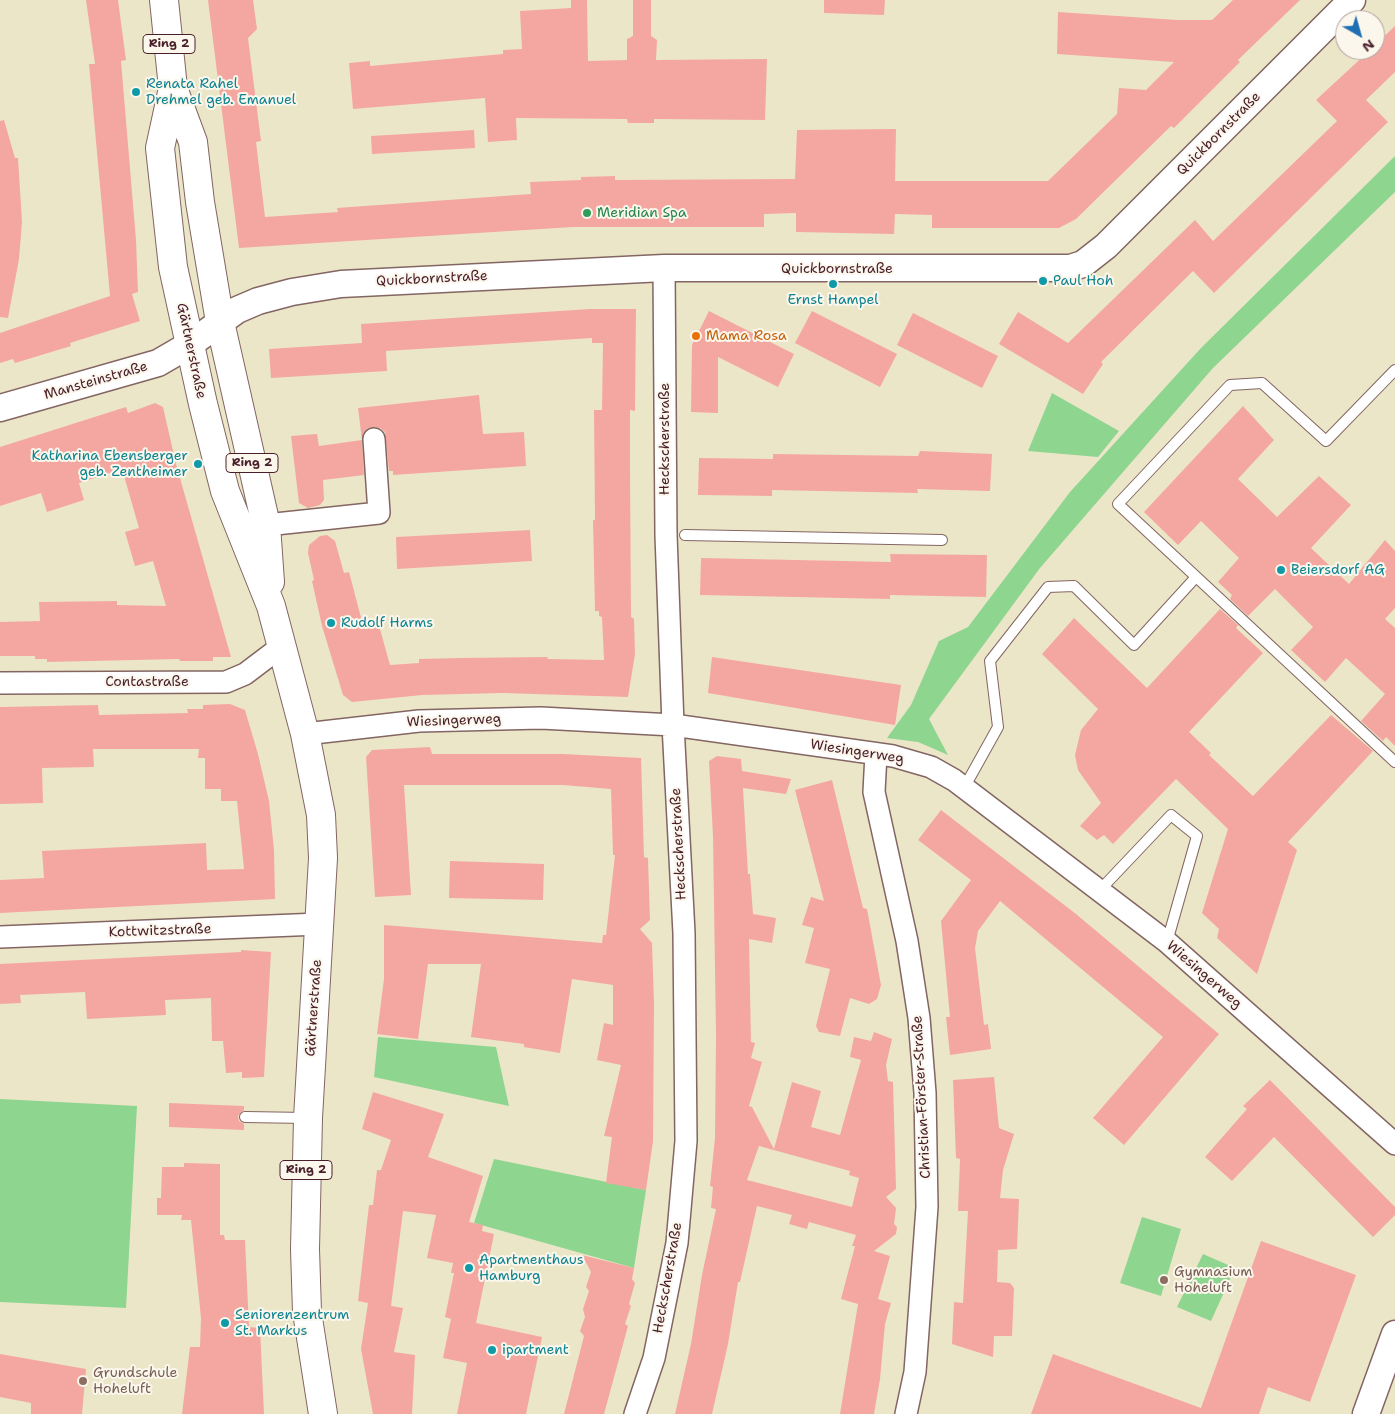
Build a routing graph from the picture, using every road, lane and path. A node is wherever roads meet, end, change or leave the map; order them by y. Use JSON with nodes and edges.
{"nodes":[{"id":1,"x":164,"y":0,"type":"edge"},
{"id":2,"x":1352,"y":0,"type":"edge"},
{"id":3,"x":173,"y":88,"type":"junction"},
{"id":4,"x":664,"y":268,"type":"junction"},
{"id":5,"x":220,"y":322,"type":"junction"},
{"id":6,"x":189,"y":345,"type":"junction"},
{"id":7,"x":1395,"y":370,"type":"edge"},
{"id":8,"x":0,"y":408,"type":"edge"},
{"id":9,"x":374,"y":439,"type":"dead end"},
{"id":10,"x":266,"y":525,"type":"junction"},
{"id":11,"x":685,"y":535,"type":"dead end"},
{"id":12,"x":942,"y":540,"type":"dead end"},
{"id":13,"x":1196,"y":577,"type":"junction"},
{"id":14,"x":271,"y":606,"type":"junction"},
{"id":15,"x":282,"y":646,"type":"junction"},
{"id":16,"x":0,"y":683,"type":"edge"},
{"id":17,"x":673,"y":725,"type":"junction"},
{"id":18,"x":305,"y":734,"type":"junction"},
{"id":19,"x":876,"y":754,"type":"junction"},
{"id":20,"x":1395,"y":762,"type":"edge"},
{"id":21,"x":964,"y":788,"type":"junction"},
{"id":22,"x":1100,"y":890,"type":"junction"},
{"id":23,"x":319,"y":924,"type":"junction"},
{"id":24,"x":0,"y":937,"type":"edge"},
{"id":25,"x":1167,"y":942,"type":"junction"},
{"id":26,"x":245,"y":1117,"type":"dead end"},
{"id":27,"x":308,"y":1118,"type":"junction"},
{"id":28,"x":1395,"y":1144,"type":"edge"},
{"id":29,"x":1395,"y":1334,"type":"edge"},
{"id":30,"x":323,"y":1414,"type":"edge"},
{"id":31,"x":634,"y":1414,"type":"edge"},
{"id":32,"x":906,"y":1414,"type":"edge"},
{"id":33,"x":1366,"y":1414,"type":"edge"}],
"edges":[{"from":1,"to":3,"type":"main road","name":"Gärtnerstraße","number":"Ring 2"},
{"from":2,"to":4,"type":"street","name":"Quickbornstraße"},
{"from":3,"to":5,"type":"main road","name":"Gärtnerstraße","number":"Ring 2"},
{"from":3,"to":6,"type":"main road","name":"Gärtnerstraße","number":"Ring 2"},
{"from":4,"to":5,"type":"street","name":"Quickbornstraße"},
{"from":4,"to":17,"type":"street","name":"Heckscherstraße"},
{"from":5,"to":6,"type":"street","name":"Quickbornstraße"},
{"from":5,"to":10,"type":"main road","name":"Gärtnerstraße","number":"Ring 2"},
{"from":6,"to":8,"type":"street","name":"Mansteinstraße"},
{"from":6,"to":14,"type":"main road","name":"Gärtnerstraße","number":"Ring 2"},
{"from":7,"to":13,"type":"lane"},
{"from":9,"to":10,"type":"street"},
{"from":10,"to":14,"type":"main road","name":"Gärtnerstraße","number":"Ring 2"},
{"from":11,"to":12,"type":"lane"},
{"from":13,"to":20,"type":"lane"},
{"from":13,"to":21,"type":"lane"},
{"from":14,"to":15,"type":"main road","name":"Gärtnerstraße","number":"Ring 2"},
{"from":15,"to":16,"type":"street","name":"Contastraße"},
{"from":15,"to":18,"type":"main road","name":"Gärtnerstraße","number":"Ring 2"},
{"from":17,"to":18,"type":"street","name":"Wiesingerweg"},
{"from":17,"to":19,"type":"street","name":"Wiesingerweg"},
{"from":17,"to":31,"type":"street","name":"Heckscherstraße"},
{"from":18,"to":23,"type":"main road","name":"Gärtnerstraße","number":"Ring 2"},
{"from":19,"to":21,"type":"street","name":"Wiesingerweg"},
{"from":19,"to":32,"type":"street","name":"Christian-Förster-Straße"},
{"from":21,"to":22,"type":"street","name":"Wiesingerweg"},
{"from":22,"to":25,"type":"street","name":"Wiesingerweg"},
{"from":22,"to":25,"type":"lane"},
{"from":23,"to":24,"type":"street","name":"Kottwitzstraße"},
{"from":23,"to":27,"type":"main road","name":"Gärtnerstraße","number":"Ring 2"},
{"from":25,"to":28,"type":"street","name":"Wiesingerweg"},
{"from":26,"to":27,"type":"lane"},
{"from":27,"to":30,"type":"main road","name":"Gärtnerstraße","number":"Ring 2"},
{"from":29,"to":33,"type":"street"}]}
